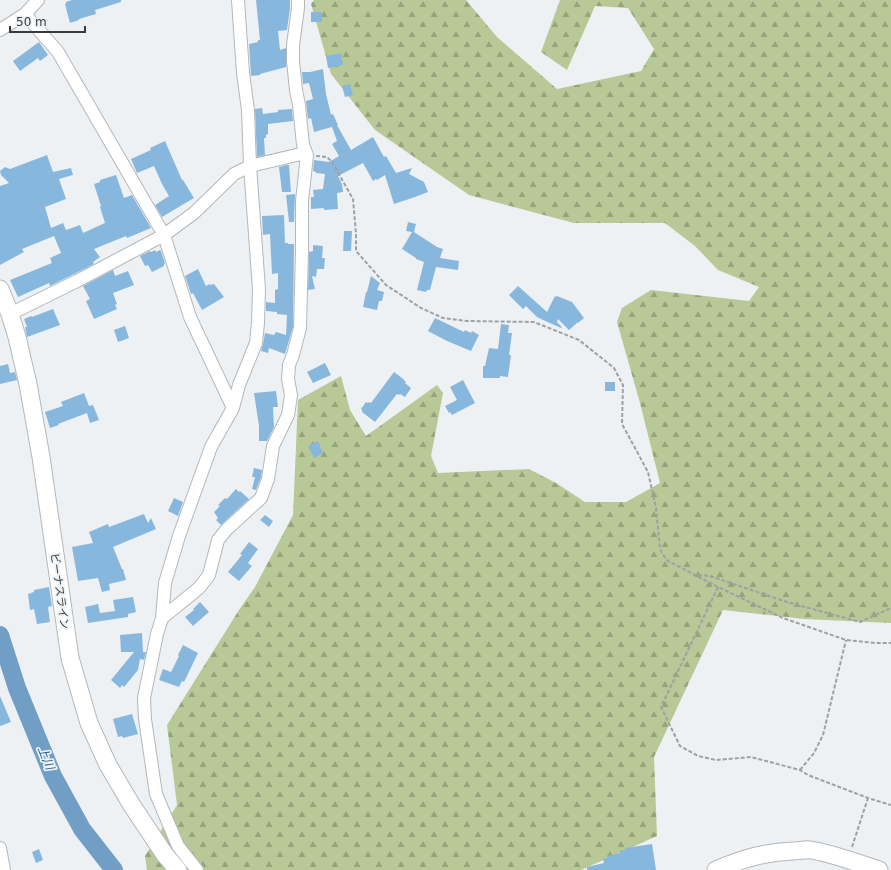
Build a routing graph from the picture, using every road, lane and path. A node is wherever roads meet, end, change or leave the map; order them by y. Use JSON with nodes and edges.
{"nodes":[{"id":1,"x":38,"y":0,"type":"edge"},
{"id":2,"x":238,"y":0,"type":"edge"},
{"id":3,"x":298,"y":0,"type":"edge"},
{"id":4,"x":25,"y":14,"type":"junction"},
{"id":5,"x":0,"y":30,"type":"edge"},
{"id":6,"x":306,"y":154,"type":"junction"},
{"id":7,"x":250,"y":166,"type":"junction"},
{"id":8,"x":164,"y":235,"type":"junction"},
{"id":9,"x":0,"y":289,"type":"edge"},
{"id":10,"x":10,"y":314,"type":"junction"},
{"id":11,"x":233,"y":408,"type":"junction"},
{"id":12,"x":697,"y":575,"type":"junction"},
{"id":13,"x":718,"y":587,"type":"junction"},
{"id":14,"x":891,"y":608,"type":"edge"},
{"id":15,"x":162,"y":618,"type":"junction"},
{"id":16,"x":846,"y":640,"type":"junction"},
{"id":17,"x":891,"y":643,"type":"edge"},
{"id":18,"x":800,"y":770,"type":"junction"},
{"id":19,"x":868,"y":798,"type":"junction"},
{"id":20,"x":891,"y":805,"type":"edge"},
{"id":21,"x":0,"y":848,"type":"edge"},
{"id":22,"x":848,"y":860,"type":"junction"},
{"id":23,"x":4,"y":870,"type":"edge"},
{"id":24,"x":178,"y":870,"type":"edge"},
{"id":25,"x":197,"y":870,"type":"edge"},
{"id":26,"x":716,"y":870,"type":"edge"},
{"id":27,"x":879,"y":870,"type":"edge"}],
"edges":[{"from":1,"to":4,"type":"street"},
{"from":2,"to":7,"type":"street"},
{"from":3,"to":6,"type":"street"},
{"from":4,"to":5,"type":"street"},
{"from":4,"to":8,"type":"street"},
{"from":6,"to":7,"type":"street"},
{"from":6,"to":12,"type":"path"},
{"from":6,"to":15,"type":"street"},
{"from":7,"to":8,"type":"street"},
{"from":7,"to":11,"type":"street"},
{"from":8,"to":10,"type":"street"},
{"from":8,"to":11,"type":"street"},
{"from":9,"to":10,"type":"main road","name":"ビーナスライン"},
{"from":10,"to":24,"type":"main road","name":"ビーナスライン"},
{"from":11,"to":15,"type":"street"},
{"from":12,"to":13,"type":"path"},
{"from":12,"to":14,"type":"path"},
{"from":13,"to":16,"type":"path"},
{"from":13,"to":18,"type":"path"},
{"from":15,"to":25,"type":"street"},
{"from":16,"to":17,"type":"path"},
{"from":16,"to":18,"type":"path"},
{"from":18,"to":19,"type":"path"},
{"from":19,"to":20,"type":"path"},
{"from":19,"to":22,"type":"path"},
{"from":21,"to":23,"type":"street"},
{"from":22,"to":26,"type":"main road"},
{"from":22,"to":27,"type":"main road"}]}
